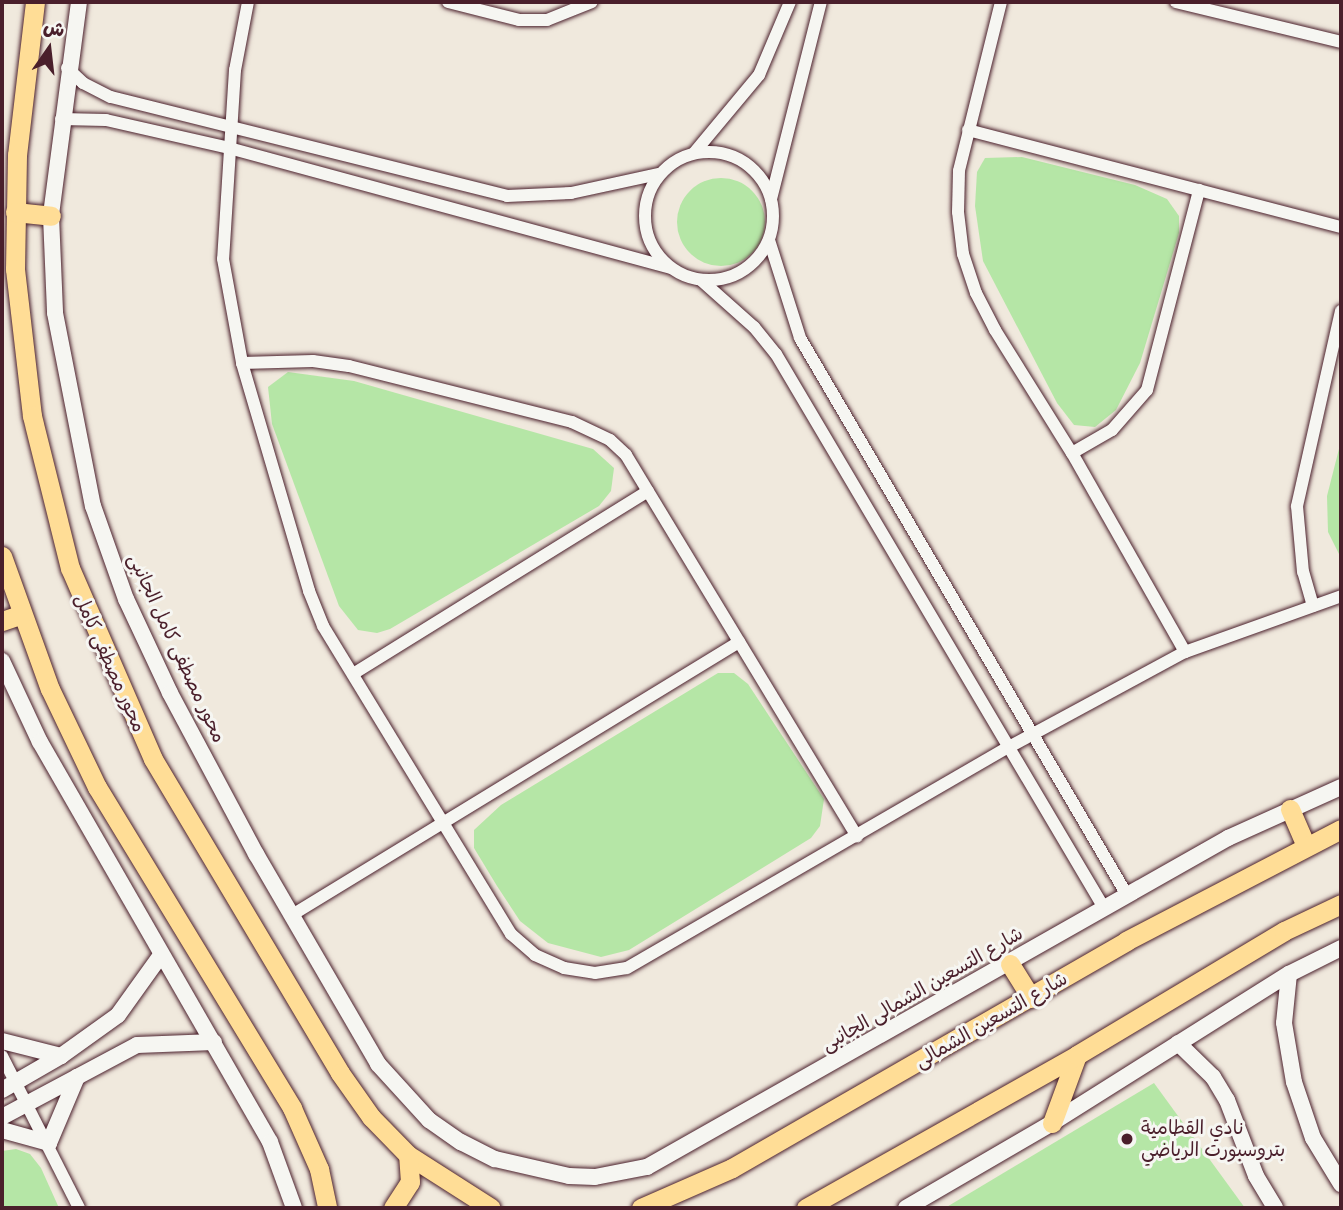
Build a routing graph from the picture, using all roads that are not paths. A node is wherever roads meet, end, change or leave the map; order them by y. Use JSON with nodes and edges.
{"nodes":[{"id":1,"x":35,"y":2,"type":"edge"},
{"id":2,"x":79,"y":2,"type":"edge"},
{"id":3,"x":248,"y":2,"type":"edge"},
{"id":4,"x":449,"y":2,"type":"edge"},
{"id":5,"x":592,"y":2,"type":"edge"},
{"id":6,"x":790,"y":2,"type":"edge"},
{"id":7,"x":821,"y":2,"type":"edge"},
{"id":8,"x":1001,"y":2,"type":"edge"},
{"id":9,"x":1176,"y":2,"type":"edge"},
{"id":10,"x":1341,"y":42,"type":"edge"},
{"id":11,"x":67,"y":68,"type":"junction"},
{"id":12,"x":61,"y":119,"type":"junction"},
{"id":13,"x":230,"y":128,"type":"junction"},
{"id":14,"x":968,"y":130,"type":"junction"},
{"id":15,"x":229,"y":148,"type":"junction"},
{"id":16,"x":694,"y":153,"type":"junction"},
{"id":17,"x":659,"y":174,"type":"junction"},
{"id":18,"x":1199,"y":190,"type":"junction"},
{"id":19,"x":771,"y":199,"type":"junction"},
{"id":20,"x":15,"y":212,"type":"junction"},
{"id":21,"x":51,"y":216,"type":"junction"},
{"id":22,"x":1341,"y":227,"type":"edge"},
{"id":23,"x":769,"y":240,"type":"junction"},
{"id":24,"x":670,"y":268,"type":"junction"},
{"id":25,"x":701,"y":280,"type":"junction"},
{"id":26,"x":1341,"y":311,"type":"edge"},
{"id":27,"x":242,"y":363,"type":"junction"},
{"id":28,"x":1072,"y":453,"type":"junction"},
{"id":29,"x":648,"y":491,"type":"junction"},
{"id":30,"x":2,"y":556,"type":"edge"},
{"id":31,"x":1341,"y":596,"type":"edge"},
{"id":32,"x":1313,"y":606,"type":"junction"},
{"id":33,"x":22,"y":614,"type":"junction"},
{"id":34,"x":2,"y":621,"type":"edge"},
{"id":35,"x":739,"y":642,"type":"junction"},
{"id":36,"x":1185,"y":652,"type":"junction"},
{"id":37,"x":2,"y":661,"type":"edge"},
{"id":38,"x":353,"y":674,"type":"junction"},
{"id":39,"x":1032,"y":735,"type":"junction"},
{"id":40,"x":1009,"y":747,"type":"junction"},
{"id":41,"x":1341,"y":787,"type":"edge"},
{"id":42,"x":1290,"y":808,"type":"junction"},
{"id":43,"x":443,"y":823,"type":"junction"},
{"id":44,"x":1341,"y":830,"type":"edge"},
{"id":45,"x":857,"y":837,"type":"junction"},
{"id":46,"x":1306,"y":846,"type":"junction"},
{"id":47,"x":1126,"y":895,"type":"junction"},
{"id":48,"x":1341,"y":904,"type":"edge"},
{"id":49,"x":1104,"y":908,"type":"junction"},
{"id":50,"x":292,"y":915,"type":"junction"},
{"id":51,"x":1341,"y":948,"type":"edge"},
{"id":52,"x":161,"y":955,"type":"junction"},
{"id":53,"x":1010,"y":964,"type":"junction"},
{"id":54,"x":1289,"y":974,"type":"junction"},
{"id":55,"x":1031,"y":998,"type":"junction"},
{"id":56,"x":2,"y":1041,"type":"edge"},
{"id":57,"x":215,"y":1042,"type":"junction"},
{"id":58,"x":1178,"y":1043,"type":"junction"},
{"id":59,"x":1077,"y":1055,"type":"junction"},
{"id":60,"x":2,"y":1056,"type":"edge"},
{"id":61,"x":61,"y":1056,"type":"junction"},
{"id":62,"x":77,"y":1077,"type":"junction"},
{"id":63,"x":9,"y":1086,"type":"edge"},
{"id":64,"x":26,"y":1104,"type":"junction"},
{"id":65,"x":2,"y":1117,"type":"edge"},
{"id":66,"x":1052,"y":1123,"type":"junction"},
{"id":67,"x":2,"y":1130,"type":"edge"},
{"id":68,"x":49,"y":1143,"type":"junction"},
{"id":69,"x":408,"y":1155,"type":"junction"},
{"id":70,"x":512,"y":1164,"type":"joint"},
{"id":71,"x":1341,"y":1184,"type":"edge"},
{"id":72,"x":329,"y":1206,"type":"edge"},
{"id":73,"x":79,"y":1208,"type":"edge"},
{"id":74,"x":294,"y":1208,"type":"edge"},
{"id":75,"x":393,"y":1208,"type":"edge"},
{"id":76,"x":491,"y":1208,"type":"edge"},
{"id":77,"x":640,"y":1208,"type":"edge"},
{"id":78,"x":806,"y":1208,"type":"edge"},
{"id":79,"x":906,"y":1208,"type":"edge"},
{"id":80,"x":1275,"y":1208,"type":"edge"}],
"edges":[{"from":1,"to":20,"type":"main road","name":"محور مصطفى كامل"},
{"from":2,"to":11,"type":"street","name":"محور مصطفى كامل الجانبى"},
{"from":3,"to":13,"type":"street"},
{"from":4,"to":5,"type":"street"},
{"from":6,"to":16,"type":"street"},
{"from":7,"to":19,"type":"street"},
{"from":8,"to":14,"type":"street"},
{"from":9,"to":10,"type":"street"},
{"from":11,"to":12,"type":"street","name":"محور مصطفى كامل الجانبى"},
{"from":11,"to":13,"type":"street"},
{"from":12,"to":15,"type":"street"},
{"from":12,"to":21,"type":"street","name":"محور مصطفى كامل الجانبى"},
{"from":13,"to":15,"type":"street"},
{"from":13,"to":17,"type":"street"},
{"from":14,"to":18,"type":"street"},
{"from":14,"to":28,"type":"street"},
{"from":15,"to":24,"type":"street"},
{"from":15,"to":27,"type":"street"},
{"from":16,"to":17,"type":"street"},
{"from":16,"to":19,"type":"street"},
{"from":17,"to":24,"type":"street"},
{"from":18,"to":22,"type":"street"},
{"from":18,"to":28,"type":"street"},
{"from":19,"to":23,"type":"street"},
{"from":20,"to":21,"type":"main road"},
{"from":20,"to":69,"type":"main road","name":"محور مصطفى كامل"},
{"from":21,"to":50,"type":"street","name":"محور مصطفى كامل الجانبى"},
{"from":23,"to":25,"type":"street"},
{"from":23,"to":39,"type":"street"},
{"from":24,"to":25,"type":"street"},
{"from":25,"to":40,"type":"street"},
{"from":26,"to":32,"type":"street"},
{"from":27,"to":29,"type":"street"},
{"from":27,"to":38,"type":"street"},
{"from":28,"to":36,"type":"street"},
{"from":29,"to":35,"type":"street"},
{"from":29,"to":38,"type":"street"},
{"from":30,"to":33,"type":"main road"},
{"from":31,"to":32,"type":"street"},
{"from":32,"to":36,"type":"street"},
{"from":33,"to":34,"type":"main road"},
{"from":33,"to":72,"type":"main road"},
{"from":35,"to":43,"type":"street"},
{"from":35,"to":45,"type":"street"},
{"from":36,"to":39,"type":"street"},
{"from":37,"to":52,"type":"street"},
{"from":38,"to":43,"type":"street"},
{"from":39,"to":40,"type":"street"},
{"from":39,"to":47,"type":"street"},
{"from":40,"to":45,"type":"street"},
{"from":40,"to":49,"type":"street"},
{"from":41,"to":42,"type":"street","name":"شارع التسعين الشمالى الجانبى"},
{"from":42,"to":46,"type":"main road"},
{"from":42,"to":47,"type":"street","name":"شارع التسعين الشمالى الجانبى"},
{"from":43,"to":45,"type":"street"},
{"from":43,"to":50,"type":"street"},
{"from":44,"to":46,"type":"main road","name":"شارع التسعين الشمالى"},
{"from":46,"to":55,"type":"main road","name":"شارع التسعين الشمالى"},
{"from":47,"to":49,"type":"street","name":"شارع التسعين الشمالى الجانبى"},
{"from":48,"to":59,"type":"main road"},
{"from":49,"to":53,"type":"street","name":"شارع التسعين الشمالى الجانبى"},
{"from":50,"to":70,"type":"street","name":"محور مصطفى كامل الجانبى"},
{"from":51,"to":54,"type":"street"},
{"from":52,"to":57,"type":"street"},
{"from":52,"to":61,"type":"street"},
{"from":53,"to":55,"type":"main road"},
{"from":53,"to":70,"type":"street","name":"شارع التسعين الشمالى الجانبى"},
{"from":54,"to":58,"type":"street"},
{"from":54,"to":71,"type":"street"},
{"from":55,"to":77,"type":"main road","name":"شارع التسعين الشمالى"},
{"from":56,"to":61,"type":"street"},
{"from":57,"to":62,"type":"street"},
{"from":57,"to":74,"type":"street"},
{"from":58,"to":66,"type":"street"},
{"from":58,"to":80,"type":"street"},
{"from":59,"to":66,"type":"main road"},
{"from":59,"to":78,"type":"main road"},
{"from":60,"to":63,"type":"street"},
{"from":61,"to":63,"type":"street"},
{"from":62,"to":64,"type":"street"},
{"from":62,"to":68,"type":"street"},
{"from":63,"to":64,"type":"street"},
{"from":64,"to":65,"type":"street"},
{"from":64,"to":68,"type":"street"},
{"from":66,"to":79,"type":"street"},
{"from":67,"to":68,"type":"street"},
{"from":68,"to":73,"type":"street"},
{"from":69,"to":75,"type":"main road"},
{"from":69,"to":76,"type":"main road","name":"محور مصطفى كامل"}]}
